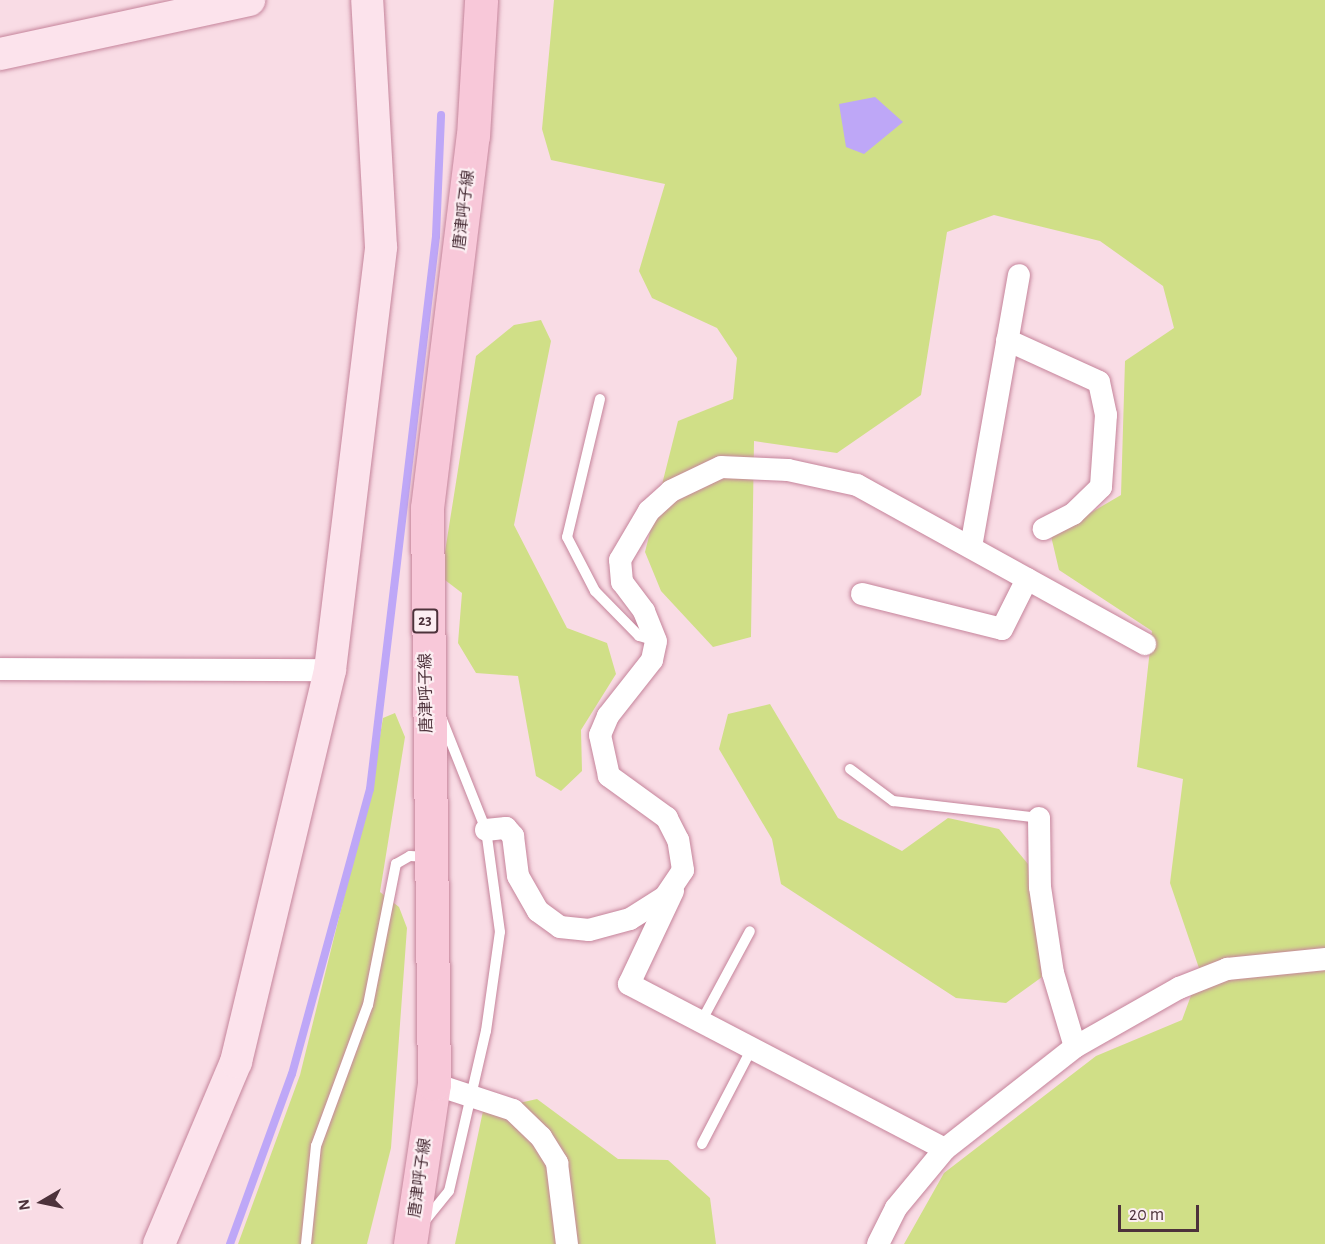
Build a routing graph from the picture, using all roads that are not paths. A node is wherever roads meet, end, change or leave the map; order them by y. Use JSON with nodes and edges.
{"nodes":[{"id":1,"x":249,"y":0,"type":"edge"},
{"id":2,"x":368,"y":0,"type":"edge"},
{"id":3,"x":481,"y":0,"type":"edge"},
{"id":4,"x":0,"y":54,"type":"edge"},
{"id":5,"x":1019,"y":275,"type":"dead end"},
{"id":6,"x":1007,"y":340,"type":"junction"},
{"id":7,"x":600,"y":399,"type":"dead end"},
{"id":8,"x":1044,"y":529,"type":"dead end"},
{"id":9,"x":971,"y":548,"type":"junction"},
{"id":10,"x":1027,"y":579,"type":"junction"},
{"id":11,"x":862,"y":594,"type":"dead end"},
{"id":12,"x":656,"y":641,"type":"junction"},
{"id":13,"x":1145,"y":645,"type":"dead end"},
{"id":14,"x":0,"y":669,"type":"edge"},
{"id":15,"x":330,"y":670,"type":"junction"},
{"id":16,"x":425,"y":691,"type":"junction"},
{"id":17,"x":850,"y":769,"type":"dead end"},
{"id":18,"x":1039,"y":818,"type":"joint"},
{"id":19,"x":486,"y":830,"type":"junction"},
{"id":20,"x":431,"y":857,"type":"junction"},
{"id":21,"x":683,"y":870,"type":"junction"},
{"id":22,"x":750,"y":931,"type":"dead end"},
{"id":23,"x":1325,"y":959,"type":"edge"},
{"id":24,"x":701,"y":1022,"type":"junction"},
{"id":25,"x":1075,"y":1047,"type":"junction"},
{"id":26,"x":752,"y":1048,"type":"junction"},
{"id":27,"x":434,"y":1084,"type":"junction"},
{"id":28,"x":471,"y":1094,"type":"junction"},
{"id":29,"x":702,"y":1144,"type":"dead end"},
{"id":30,"x":945,"y":1149,"type":"junction"},
{"id":31,"x":411,"y":1241,"type":"edge"},
{"id":32,"x":159,"y":1244,"type":"edge"},
{"id":33,"x":306,"y":1244,"type":"edge"},
{"id":34,"x":567,"y":1244,"type":"edge"},
{"id":35,"x":878,"y":1244,"type":"edge"}],
"edges":[{"from":1,"to":4,"type":"street"},
{"from":2,"to":15,"type":"street"},
{"from":3,"to":16,"type":"main road","name":"唐津呼子線","number":"23"},
{"from":5,"to":6,"type":"street"},
{"from":6,"to":8,"type":"street"},
{"from":6,"to":9,"type":"street"},
{"from":7,"to":12,"type":"lane"},
{"from":9,"to":10,"type":"street"},
{"from":9,"to":12,"type":"street"},
{"from":10,"to":11,"type":"street"},
{"from":10,"to":13,"type":"street"},
{"from":12,"to":21,"type":"street"},
{"from":14,"to":15,"type":"street"},
{"from":15,"to":32,"type":"street"},
{"from":16,"to":19,"type":"lane"},
{"from":16,"to":20,"type":"main road","name":"唐津呼子線","number":"23"},
{"from":17,"to":18,"type":"lane"},
{"from":18,"to":25,"type":"street"},
{"from":19,"to":21,"type":"street"},
{"from":19,"to":28,"type":"lane"},
{"from":20,"to":27,"type":"main road","name":"唐津呼子線","number":"23"},
{"from":20,"to":33,"type":"lane"},
{"from":21,"to":24,"type":"street"},
{"from":22,"to":24,"type":"lane"},
{"from":23,"to":25,"type":"street"},
{"from":24,"to":26,"type":"street"},
{"from":25,"to":30,"type":"street"},
{"from":26,"to":29,"type":"lane"},
{"from":26,"to":30,"type":"street"},
{"from":27,"to":28,"type":"street"},
{"from":27,"to":31,"type":"main road","name":"唐津呼子線","number":"23"},
{"from":28,"to":31,"type":"lane"},
{"from":28,"to":34,"type":"street"},
{"from":30,"to":35,"type":"street"}]}
